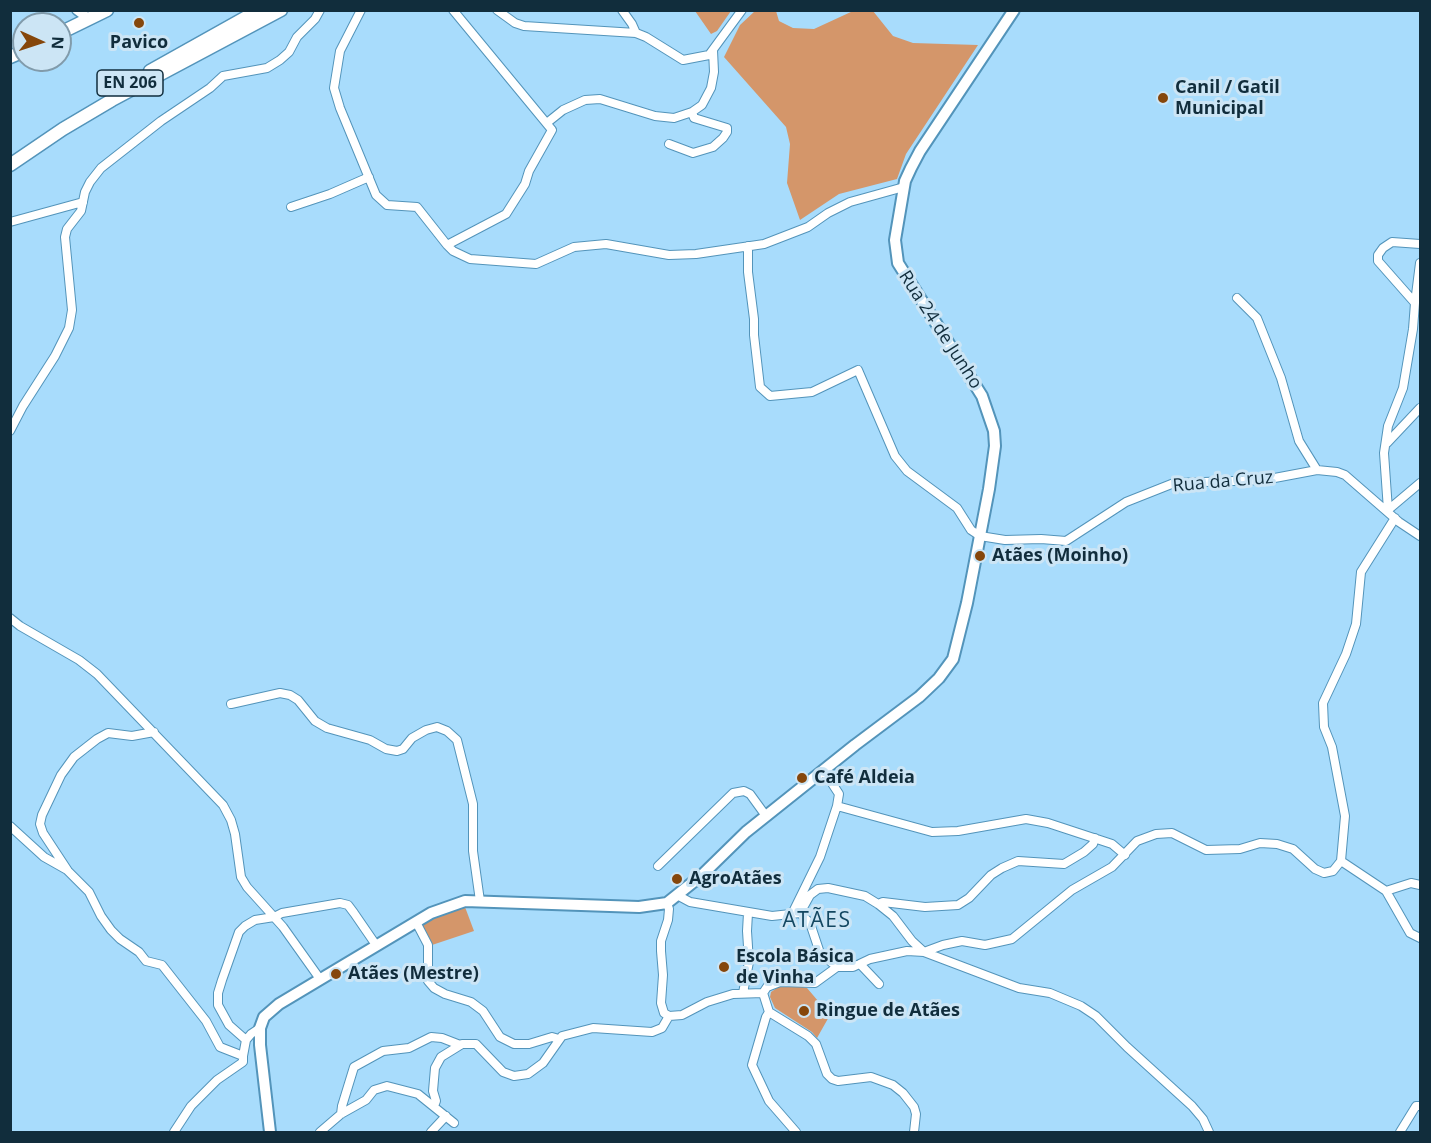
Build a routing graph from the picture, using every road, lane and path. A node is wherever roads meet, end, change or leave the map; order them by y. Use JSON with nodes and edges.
{"nodes":[{"id":1,"x":281,"y":10,"type":"edge"},
{"id":2,"x":320,"y":10,"type":"edge"},
{"id":3,"x":362,"y":10,"type":"edge"},
{"id":4,"x":453,"y":10,"type":"edge"},
{"id":5,"x":497,"y":10,"type":"edge"},
{"id":6,"x":622,"y":10,"type":"edge"},
{"id":7,"x":742,"y":10,"type":"edge"},
{"id":8,"x":1014,"y":10,"type":"edge"},
{"id":9,"x":105,"y":11,"type":"edge"},
{"id":10,"x":82,"y":15,"type":"edge"},
{"id":11,"x":258,"y":15,"type":"edge"},
{"id":12,"x":636,"y":33,"type":"junction"},
{"id":13,"x":713,"y":50,"type":"junction"},
{"id":14,"x":692,"y":112,"type":"junction"},
{"id":15,"x":548,"y":122,"type":"junction"},
{"id":16,"x":669,"y":144,"type":"dead end"},
{"id":17,"x":10,"y":163,"type":"edge"},
{"id":18,"x":369,"y":177,"type":"junction"},
{"id":19,"x":904,"y":187,"type":"junction"},
{"id":20,"x":83,"y":202,"type":"junction"},
{"id":21,"x":291,"y":207,"type":"dead end"},
{"id":22,"x":10,"y":222,"type":"edge"},
{"id":23,"x":1420,"y":243,"type":"edge"},
{"id":24,"x":447,"y":245,"type":"junction"},
{"id":25,"x":748,"y":246,"type":"junction"},
{"id":26,"x":1420,"y":263,"type":"edge"},
{"id":27,"x":1237,"y":297,"type":"dead end"},
{"id":28,"x":1414,"y":303,"type":"junction"},
{"id":29,"x":1420,"y":408,"type":"edge"},
{"id":30,"x":10,"y":431,"type":"edge"},
{"id":31,"x":1385,"y":446,"type":"junction"},
{"id":32,"x":1317,"y":470,"type":"junction"},
{"id":33,"x":1420,"y":483,"type":"edge"},
{"id":34,"x":1388,"y":510,"type":"junction"},
{"id":35,"x":1395,"y":518,"type":"junction"},
{"id":36,"x":980,"y":536,"type":"junction"},
{"id":37,"x":1420,"y":536,"type":"edge"},
{"id":38,"x":10,"y":618,"type":"edge"},
{"id":39,"x":231,"y":704,"type":"dead end"},
{"id":40,"x":154,"y":732,"type":"junction"},
{"id":41,"x":824,"y":771,"type":"junction"},
{"id":42,"x":837,"y":806,"type":"junction"},
{"id":43,"x":766,"y":816,"type":"junction"},
{"id":44,"x":10,"y":826,"type":"edge"},
{"id":45,"x":1095,"y":838,"type":"junction"},
{"id":46,"x":1125,"y":855,"type":"junction"},
{"id":47,"x":1341,"y":861,"type":"junction"},
{"id":48,"x":658,"y":866,"type":"dead end"},
{"id":49,"x":68,"y":871,"type":"junction"},
{"id":50,"x":1420,"y":885,"type":"edge"},
{"id":51,"x":1386,"y":891,"type":"junction"},
{"id":52,"x":677,"y":895,"type":"junction"},
{"id":53,"x":480,"y":901,"type":"junction"},
{"id":54,"x":667,"y":903,"type":"junction"},
{"id":55,"x":878,"y":904,"type":"junction"},
{"id":56,"x":748,"y":913,"type":"junction"},
{"id":57,"x":796,"y":914,"type":"junction"},
{"id":58,"x":274,"y":917,"type":"junction"},
{"id":59,"x":416,"y":921,"type":"junction"},
{"id":60,"x":1420,"y":938,"type":"edge"},
{"id":61,"x":376,"y":945,"type":"junction"},
{"id":62,"x":924,"y":952,"type":"junction"},
{"id":63,"x":860,"y":964,"type":"junction"},
{"id":64,"x":837,"y":967,"type":"junction"},
{"id":65,"x":320,"y":979,"type":"junction"},
{"id":66,"x":879,"y":984,"type":"dead end"},
{"id":67,"x":743,"y":993,"type":"junction"},
{"id":68,"x":763,"y":993,"type":"junction"},
{"id":69,"x":769,"y":1012,"type":"junction"},
{"id":70,"x":669,"y":1016,"type":"junction"},
{"id":71,"x":260,"y":1028,"type":"junction"},
{"id":72,"x":559,"y":1039,"type":"junction"},
{"id":73,"x":246,"y":1040,"type":"junction"},
{"id":74,"x":460,"y":1045,"type":"junction"},
{"id":75,"x":243,"y":1056,"type":"junction"},
{"id":76,"x":434,"y":1106,"type":"junction"},
{"id":77,"x":1420,"y":1106,"type":"edge"},
{"id":78,"x":341,"y":1114,"type":"junction"},
{"id":79,"x":446,"y":1116,"type":"junction"},
{"id":80,"x":454,"y":1123,"type":"dead end"},
{"id":81,"x":174,"y":1132,"type":"edge"},
{"id":82,"x":270,"y":1132,"type":"edge"},
{"id":83,"x":320,"y":1132,"type":"edge"},
{"id":84,"x":431,"y":1132,"type":"edge"},
{"id":85,"x":796,"y":1132,"type":"edge"},
{"id":86,"x":914,"y":1132,"type":"edge"},
{"id":87,"x":1209,"y":1132,"type":"edge"},
{"id":88,"x":1400,"y":1132,"type":"edge"}],
"edges":[{"from":1,"to":11,"type":"main road","number":"EN 206"},
{"from":2,"to":20,"type":"street"},
{"from":3,"to":18,"type":"street"},
{"from":4,"to":15,"type":"street"},
{"from":5,"to":12,"type":"street"},
{"from":6,"to":12,"type":"street"},
{"from":7,"to":13,"type":"street"},
{"from":8,"to":19,"type":"main road","name":"Rua 24 de Junho"},
{"from":9,"to":10,"type":"main road"},
{"from":11,"to":17,"type":"main road","number":"EN 206"},
{"from":12,"to":13,"type":"street"},
{"from":13,"to":14,"type":"street"},
{"from":14,"to":15,"type":"street"},
{"from":14,"to":16,"type":"street"},
{"from":15,"to":24,"type":"street"},
{"from":18,"to":21,"type":"street"},
{"from":18,"to":24,"type":"street"},
{"from":19,"to":25,"type":"street"},
{"from":19,"to":36,"type":"main road","name":"Rua 24 de Junho"},
{"from":20,"to":22,"type":"street"},
{"from":20,"to":30,"type":"street"},
{"from":23,"to":28,"type":"street"},
{"from":24,"to":25,"type":"street"},
{"from":25,"to":36,"type":"street"},
{"from":26,"to":28,"type":"street"},
{"from":27,"to":32,"type":"street"},
{"from":28,"to":31,"type":"street"},
{"from":29,"to":31,"type":"street"},
{"from":31,"to":34,"type":"street"},
{"from":32,"to":34,"type":"street","name":"Rua da Cruz"},
{"from":32,"to":36,"type":"street","name":"Rua da Cruz"},
{"from":33,"to":34,"type":"street"},
{"from":34,"to":35,"type":"street","name":"Rua da Cruz"},
{"from":35,"to":37,"type":"street","name":"Rua da Cruz"},
{"from":35,"to":47,"type":"street"},
{"from":36,"to":41,"type":"main road","name":"Rua 24 de Junho"},
{"from":38,"to":40,"type":"street"},
{"from":39,"to":53,"type":"street"},
{"from":40,"to":49,"type":"street"},
{"from":40,"to":58,"type":"street"},
{"from":41,"to":42,"type":"street"},
{"from":41,"to":43,"type":"main road","name":"Rua 24 de Junho"},
{"from":42,"to":45,"type":"street"},
{"from":42,"to":57,"type":"street"},
{"from":43,"to":48,"type":"street"},
{"from":43,"to":52,"type":"main road","name":"Rua 24 de Junho"},
{"from":44,"to":49,"type":"street"},
{"from":45,"to":46,"type":"street"},
{"from":45,"to":55,"type":"street"},
{"from":46,"to":47,"type":"street"},
{"from":46,"to":62,"type":"street"},
{"from":47,"to":51,"type":"street"},
{"from":49,"to":75,"type":"street"},
{"from":50,"to":51,"type":"street"},
{"from":51,"to":60,"type":"street"},
{"from":52,"to":54,"type":"main road","name":"Rua 24 de Junho"},
{"from":52,"to":56,"type":"street"},
{"from":53,"to":54,"type":"main road"},
{"from":53,"to":59,"type":"main road"},
{"from":54,"to":70,"type":"street"},
{"from":55,"to":57,"type":"street"},
{"from":55,"to":62,"type":"street"},
{"from":56,"to":57,"type":"street"},
{"from":56,"to":67,"type":"street"},
{"from":57,"to":64,"type":"street"},
{"from":58,"to":61,"type":"street"},
{"from":58,"to":65,"type":"street"},
{"from":58,"to":73,"type":"street"},
{"from":59,"to":61,"type":"main road"},
{"from":59,"to":72,"type":"street"},
{"from":61,"to":65,"type":"main road"},
{"from":62,"to":63,"type":"street"},
{"from":62,"to":87,"type":"street"},
{"from":63,"to":64,"type":"street"},
{"from":63,"to":66,"type":"street"},
{"from":64,"to":68,"type":"street"},
{"from":65,"to":71,"type":"main road"},
{"from":67,"to":68,"type":"street"},
{"from":67,"to":70,"type":"street"},
{"from":68,"to":69,"type":"street"},
{"from":69,"to":85,"type":"street"},
{"from":69,"to":86,"type":"street"},
{"from":70,"to":72,"type":"street"},
{"from":71,"to":73,"type":"street"},
{"from":71,"to":82,"type":"main road"},
{"from":72,"to":74,"type":"street"},
{"from":73,"to":75,"type":"street"},
{"from":74,"to":76,"type":"street"},
{"from":74,"to":78,"type":"street"},
{"from":75,"to":81,"type":"street"},
{"from":76,"to":78,"type":"street"},
{"from":76,"to":79,"type":"street"},
{"from":77,"to":88,"type":"street"},
{"from":78,"to":83,"type":"street"},
{"from":79,"to":80,"type":"street"},
{"from":79,"to":84,"type":"street"}]}
